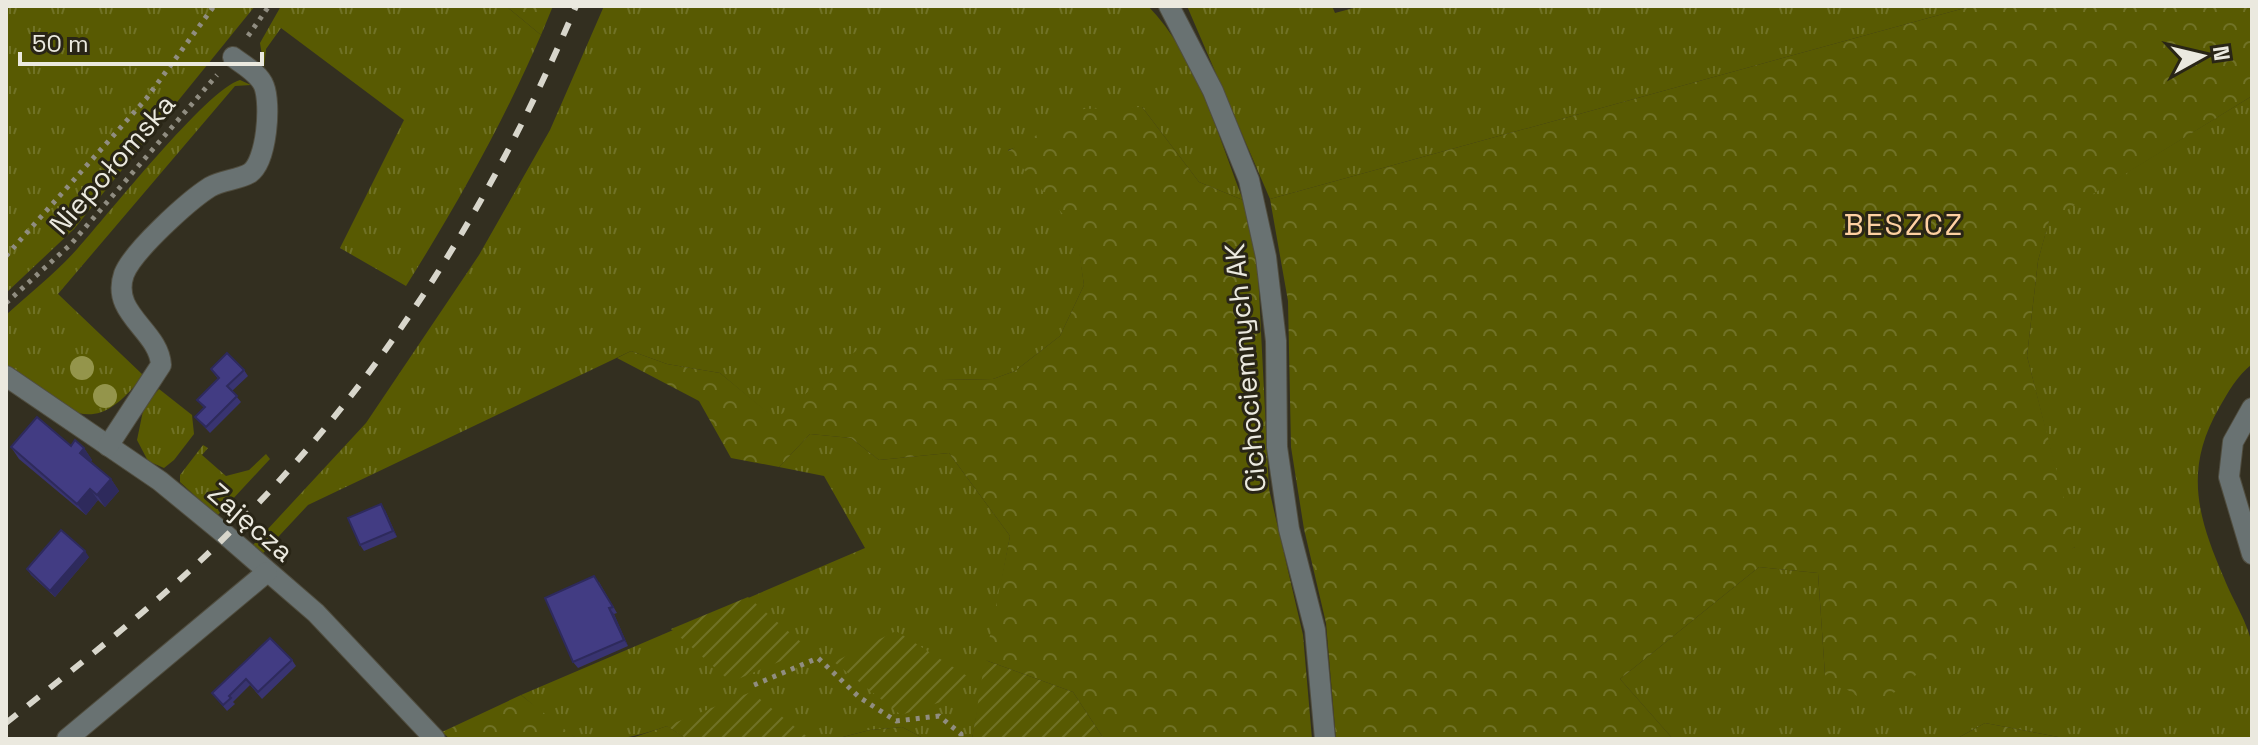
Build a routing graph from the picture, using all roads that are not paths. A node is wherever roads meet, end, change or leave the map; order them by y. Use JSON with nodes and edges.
{"nodes":[{"id":1,"x":1169,"y":6,"type":"edge"},
{"id":2,"x":233,"y":57,"type":"road end"},
{"id":3,"x":6,"y":376,"type":"edge"},
{"id":4,"x":2252,"y":408,"type":"edge"},
{"id":5,"x":108,"y":446,"type":"junction"},
{"id":6,"x":2252,"y":554,"type":"edge"},
{"id":7,"x":267,"y":572,"type":"junction"},
{"id":8,"x":67,"y":739,"type":"edge"},
{"id":9,"x":435,"y":739,"type":"edge"},
{"id":10,"x":1325,"y":739,"type":"edge"}],
"edges":[{"from":1,"to":10,"type":"street","name":"Cichociemnych AK"},
{"from":2,"to":5,"type":"street"},
{"from":3,"to":5,"type":"street","name":"Zajęcza"},
{"from":4,"to":6,"type":"street"},
{"from":5,"to":7,"type":"street","name":"Zajęcza"},
{"from":7,"to":8,"type":"street"},
{"from":7,"to":9,"type":"street","name":"Zajęcza"}]}
